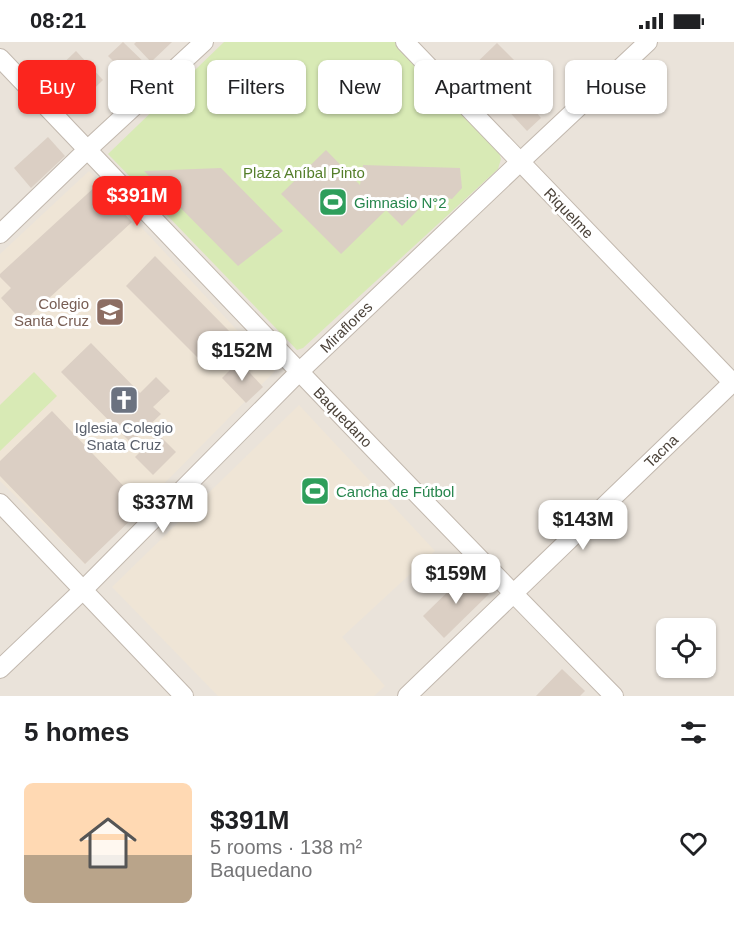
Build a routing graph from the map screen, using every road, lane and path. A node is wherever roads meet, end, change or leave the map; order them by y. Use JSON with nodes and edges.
{"nodes":[{"id":1,"x":204,"y":42,"type":"edge"},
{"id":2,"x":405,"y":42,"type":"edge"},
{"id":3,"x":648,"y":42,"type":"edge"},
{"id":4,"x":0,"y":58,"type":"edge"},
{"id":5,"x":87,"y":150,"type":"junction"},
{"id":6,"x":520,"y":162,"type":"junction"},
{"id":7,"x":0,"y":234,"type":"edge"},
{"id":8,"x":299,"y":372,"type":"junction"},
{"id":9,"x":733,"y":382,"type":"edge"},
{"id":10,"x":0,"y":502,"type":"edge"},
{"id":11,"x":83,"y":590,"type":"junction"},
{"id":12,"x":513,"y":593,"type":"junction"},
{"id":13,"x":0,"y":669,"type":"edge"},
{"id":14,"x":184,"y":696,"type":"edge"},
{"id":15,"x":407,"y":696,"type":"edge"},
{"id":16,"x":614,"y":696,"type":"edge"}],
"edges":[{"from":1,"to":5,"type":"street"},
{"from":2,"to":6,"type":"street","name":"Riquelme"},
{"from":3,"to":6,"type":"street","name":"Miraflores"},
{"from":4,"to":5,"type":"street","name":"Baquedano"},
{"from":5,"to":7,"type":"street"},
{"from":5,"to":8,"type":"street","name":"Baquedano"},
{"from":6,"to":8,"type":"street","name":"Miraflores"},
{"from":6,"to":9,"type":"street","name":"Riquelme"},
{"from":8,"to":11,"type":"street","name":"Miraflores"},
{"from":8,"to":12,"type":"street","name":"Baquedano"},
{"from":9,"to":12,"type":"street","name":"Tacna"},
{"from":10,"to":11,"type":"street"},
{"from":11,"to":13,"type":"street","name":"Miraflores"},
{"from":11,"to":14,"type":"street"},
{"from":12,"to":15,"type":"street","name":"Tacna"},
{"from":12,"to":16,"type":"street","name":"Baquedano"}]}
